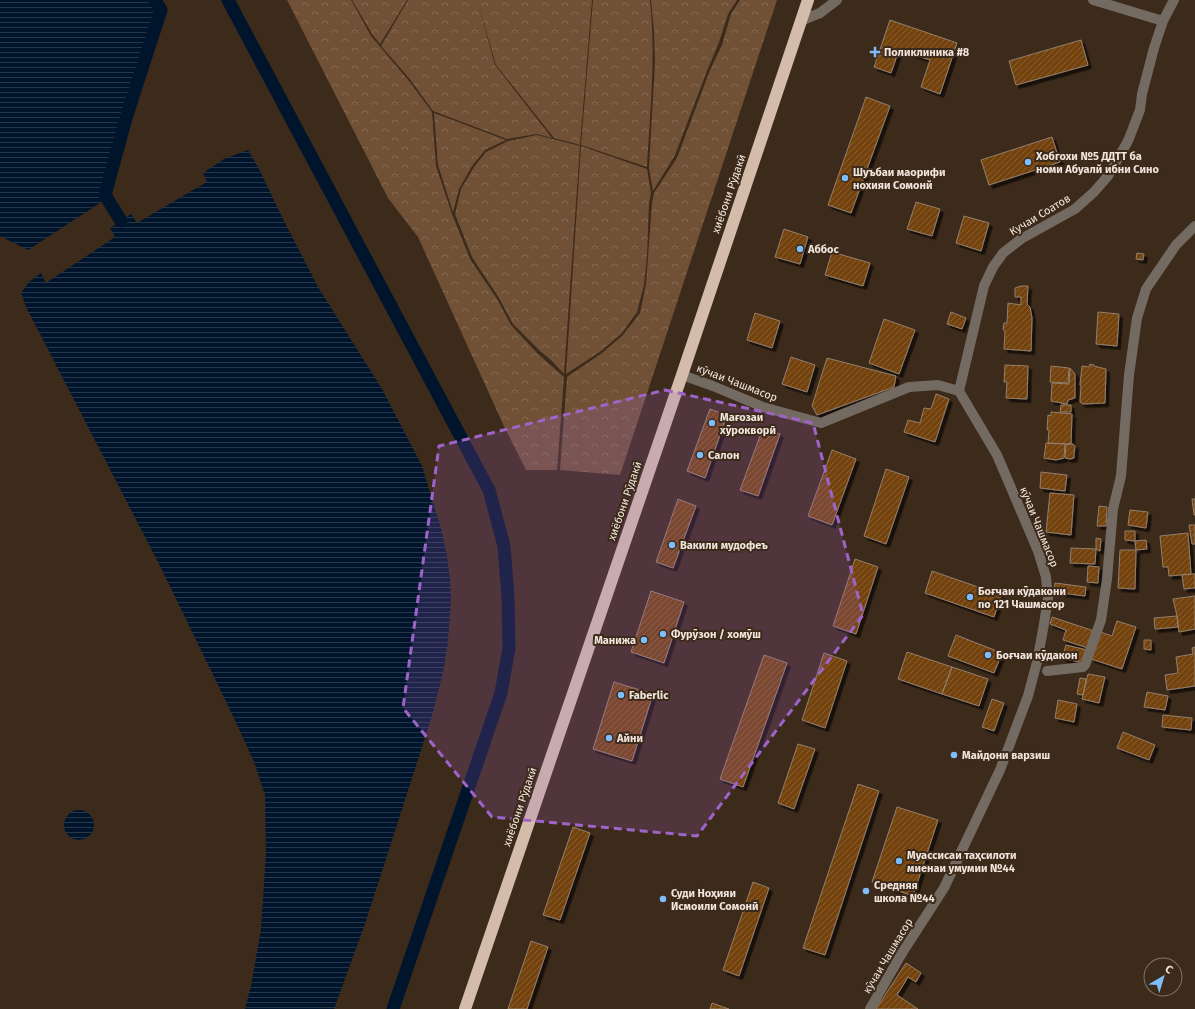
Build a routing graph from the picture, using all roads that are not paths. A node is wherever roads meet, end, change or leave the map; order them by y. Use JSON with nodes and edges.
{"nodes":[{"id":1,"x":808,"y":0,"type":"edge"},
{"id":2,"x":837,"y":0,"type":"edge"},
{"id":3,"x":1093,"y":0,"type":"edge"},
{"id":4,"x":1174,"y":0,"type":"edge"},
{"id":5,"x":800,"y":21,"type":"junction"},
{"id":6,"x":1163,"y":21,"type":"junction"},
{"id":7,"x":1195,"y":226,"type":"edge"},
{"id":8,"x":682,"y":375,"type":"junction"},
{"id":9,"x":960,"y":391,"type":"junction"},
{"id":10,"x":1047,"y":671,"type":"dead end"},
{"id":11,"x":465,"y":1009,"type":"edge"},
{"id":12,"x":870,"y":1009,"type":"edge"}],
"edges":[{"from":1,"to":5,"type":"highway","name":"хиёбони Рӯдакӣ"},
{"from":2,"to":5,"type":"street"},
{"from":3,"to":6,"type":"street"},
{"from":4,"to":6,"type":"street","name":"Кучаи Соатов"},
{"from":5,"to":8,"type":"highway","name":"хиёбони Рӯдакӣ"},
{"from":6,"to":9,"type":"street","name":"Кучаи Соатов"},
{"from":7,"to":10,"type":"street"},
{"from":8,"to":9,"type":"street","name":"кӯчаи Чашмасор"},
{"from":8,"to":11,"type":"highway","name":"хиёбони Рӯдакӣ"},
{"from":9,"to":12,"type":"street","name":"кӯчаи Чашмасор"}]}
